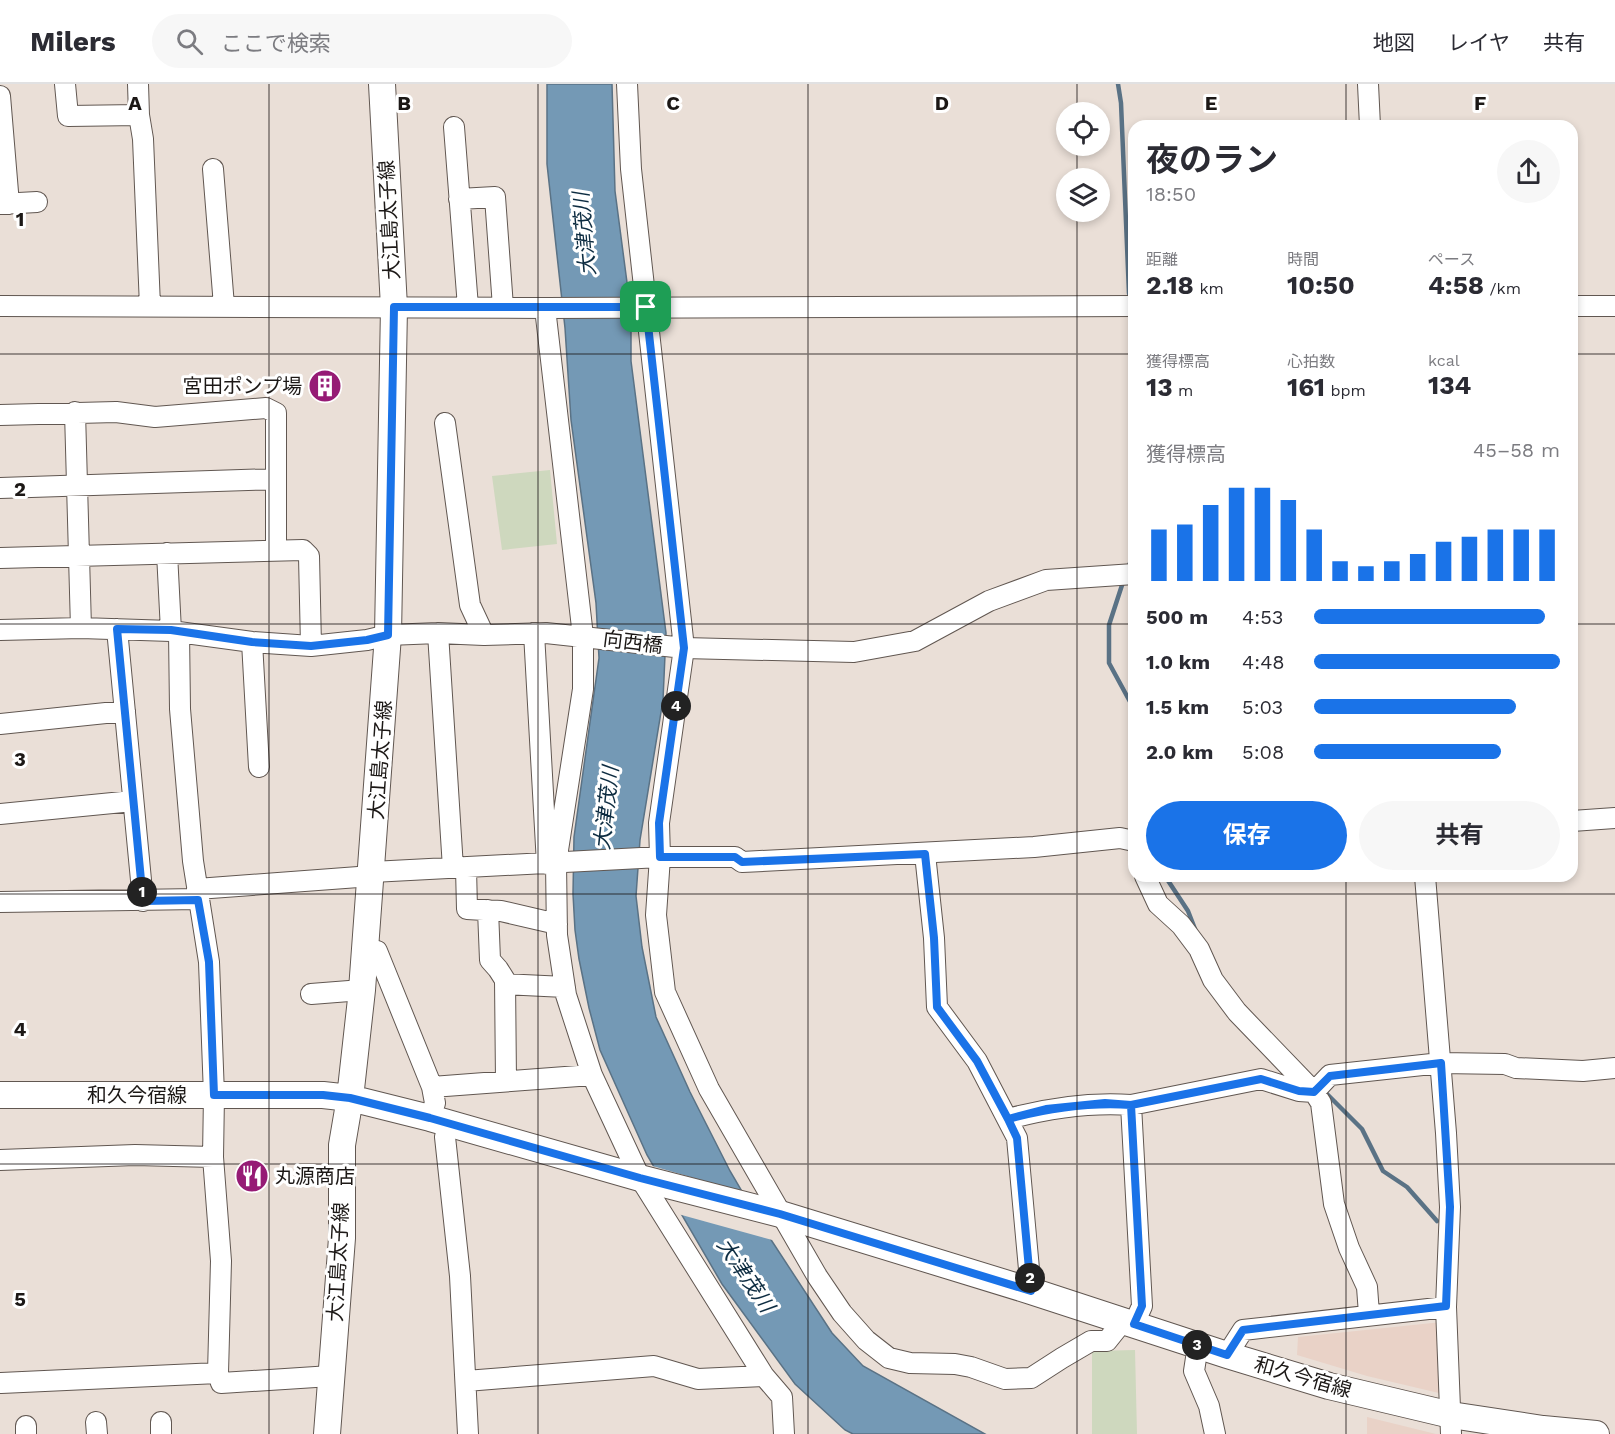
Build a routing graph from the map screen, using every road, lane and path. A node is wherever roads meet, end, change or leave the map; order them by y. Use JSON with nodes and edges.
{"nodes":[{"id":1,"x":65,"y":84,"type":"edge"},
{"id":2,"x":138,"y":84,"type":"edge"},
{"id":3,"x":382,"y":84,"type":"edge"},
{"id":4,"x":627,"y":84,"type":"edge"},
{"id":5,"x":1368,"y":84,"type":"edge"},
{"id":6,"x":0,"y":96,"type":"edge"},
{"id":7,"x":139,"y":115,"type":"junction"},
{"id":8,"x":1370,"y":120,"type":"edge"},
{"id":9,"x":454,"y":127,"type":"dead end"},
{"id":10,"x":213,"y":169,"type":"dead end"},
{"id":11,"x":459,"y":199,"type":"junction"},
{"id":12,"x":37,"y":202,"type":"dead end"},
{"id":13,"x":4,"y":204,"type":"edge"},
{"id":14,"x":0,"y":306,"type":"edge"},
{"id":15,"x":150,"y":306,"type":"junction"},
{"id":16,"x":224,"y":306,"type":"junction"},
{"id":17,"x":1128,"y":306,"type":"edge"},
{"id":18,"x":1578,"y":306,"type":"edge"},
{"id":19,"x":1615,"y":306,"type":"edge"},
{"id":20,"x":394,"y":307,"type":"junction"},
{"id":21,"x":468,"y":307,"type":"junction"},
{"id":22,"x":503,"y":307,"type":"junction"},
{"id":23,"x":646,"y":307,"type":"junction"},
{"id":24,"x":545,"y":308,"type":"junction"},
{"id":25,"x":75,"y":412,"type":"junction"},
{"id":26,"x":0,"y":415,"type":"edge"},
{"id":27,"x":445,"y":423,"type":"dead end"},
{"id":28,"x":275,"y":479,"type":"junction"},
{"id":29,"x":77,"y":485,"type":"junction"},
{"id":30,"x":0,"y":488,"type":"edge"},
{"id":31,"x":276,"y":550,"type":"junction"},
{"id":32,"x":167,"y":553,"type":"junction"},
{"id":33,"x":79,"y":555,"type":"junction"},
{"id":34,"x":0,"y":558,"type":"edge"},
{"id":35,"x":1128,"y":574,"type":"edge"},
{"id":36,"x":81,"y":628,"type":"junction"},
{"id":37,"x":117,"y":629,"type":"junction"},
{"id":38,"x":0,"y":630,"type":"edge"},
{"id":39,"x":175,"y":632,"type":"junction"},
{"id":40,"x":438,"y":633,"type":"junction"},
{"id":41,"x":534,"y":633,"type":"junction"},
{"id":42,"x":388,"y":635,"type":"junction"},
{"id":43,"x":484,"y":635,"type":"junction"},
{"id":44,"x":583,"y":636,"type":"junction"},
{"id":45,"x":252,"y":642,"type":"junction"},
{"id":46,"x":311,"y":646,"type":"junction"},
{"id":47,"x":684,"y":648,"type":"junction"},
{"id":48,"x":124,"y":711,"type":"junction"},
{"id":49,"x":0,"y":724,"type":"edge"},
{"id":50,"x":259,"y":767,"type":"dead end"},
{"id":51,"x":133,"y":801,"type":"junction"},
{"id":52,"x":0,"y":814,"type":"edge"},
{"id":53,"x":1615,"y":818,"type":"edge"},
{"id":54,"x":1578,"y":821,"type":"edge"},
{"id":55,"x":1128,"y":840,"type":"edge"},
{"id":56,"x":925,"y":854,"type":"junction"},
{"id":57,"x":660,"y":857,"type":"junction"},
{"id":58,"x":552,"y":864,"type":"junction"},
{"id":59,"x":459,"y":868,"type":"junction"},
{"id":60,"x":372,"y":874,"type":"junction"},
{"id":61,"x":1148,"y":882,"type":"edge"},
{"id":62,"x":1426,"y":882,"type":"edge"},
{"id":63,"x":198,"y":894,"type":"junction"},
{"id":64,"x":143,"y":901,"type":"junction"},
{"id":65,"x":0,"y":902,"type":"edge"},
{"id":66,"x":488,"y":910,"type":"junction"},
{"id":67,"x":557,"y":924,"type":"junction"},
{"id":68,"x":364,"y":948,"type":"junction"},
{"id":69,"x":506,"y":984,"type":"junction"},
{"id":70,"x":565,"y":987,"type":"junction"},
{"id":71,"x":362,"y":990,"type":"junction"},
{"id":72,"x":311,"y":994,"type":"dead end"},
{"id":73,"x":1441,"y":1063,"type":"junction"},
{"id":74,"x":1615,"y":1068,"type":"edge"},
{"id":75,"x":592,"y":1075,"type":"junction"},
{"id":76,"x":507,"y":1081,"type":"junction"},
{"id":77,"x":432,"y":1087,"type":"junction"},
{"id":78,"x":1314,"y":1092,"type":"junction"},
{"id":79,"x":0,"y":1095,"type":"edge"},
{"id":80,"x":214,"y":1095,"type":"junction"},
{"id":81,"x":350,"y":1098,"type":"junction"},
{"id":82,"x":1131,"y":1105,"type":"junction"},
{"id":83,"x":1008,"y":1119,"type":"junction"},
{"id":84,"x":440,"y":1121,"type":"junction"},
{"id":85,"x":213,"y":1157,"type":"junction"},
{"id":86,"x":0,"y":1160,"type":"edge"},
{"id":87,"x":640,"y":1178,"type":"junction"},
{"id":88,"x":780,"y":1214,"type":"junction"},
{"id":89,"x":1031,"y":1291,"type":"junction"},
{"id":90,"x":1446,"y":1306,"type":"junction"},
{"id":91,"x":1369,"y":1314,"type":"junction"},
{"id":92,"x":1129,"y":1322,"type":"junction"},
{"id":93,"x":1198,"y":1345,"type":"junction"},
{"id":94,"x":1227,"y":1355,"type":"junction"},
{"id":95,"x":218,"y":1373,"type":"junction"},
{"id":96,"x":331,"y":1376,"type":"junction"},
{"id":97,"x":764,"y":1376,"type":"junction"},
{"id":98,"x":466,"y":1381,"type":"junction"},
{"id":99,"x":2,"y":1383,"type":"dead end"},
{"id":100,"x":1451,"y":1425,"type":"edge"},
{"id":101,"x":327,"y":1434,"type":"edge"},
{"id":102,"x":468,"y":1434,"type":"edge"},
{"id":103,"x":784,"y":1434,"type":"edge"},
{"id":104,"x":1215,"y":1434,"type":"edge"},
{"id":105,"x":1596,"y":1434,"type":"edge"}],
"edges":[{"from":1,"to":7,"type":"street"},
{"from":2,"to":7,"type":"street"},
{"from":3,"to":20,"type":"main road","name":"大江島太子線"},
{"from":4,"to":23,"type":"street"},
{"from":5,"to":8,"type":"street"},
{"from":6,"to":13,"type":"street"},
{"from":7,"to":15,"type":"street"},
{"from":9,"to":11,"type":"street"},
{"from":10,"to":16,"type":"street"},
{"from":11,"to":21,"type":"street"},
{"from":11,"to":22,"type":"street"},
{"from":12,"to":13,"type":"street"},
{"from":14,"to":15,"type":"street"},
{"from":15,"to":16,"type":"street"},
{"from":16,"to":20,"type":"street"},
{"from":17,"to":23,"type":"street"},
{"from":18,"to":19,"type":"street"},
{"from":20,"to":21,"type":"street"},
{"from":20,"to":42,"type":"main road","name":"大江島太子線"},
{"from":21,"to":22,"type":"street"},
{"from":22,"to":24,"type":"street"},
{"from":23,"to":24,"type":"street"},
{"from":23,"to":47,"type":"street"},
{"from":24,"to":44,"type":"street"},
{"from":25,"to":26,"type":"street"},
{"from":25,"to":28,"type":"street"},
{"from":25,"to":29,"type":"street"},
{"from":27,"to":43,"type":"street"},
{"from":28,"to":29,"type":"street"},
{"from":28,"to":31,"type":"street"},
{"from":29,"to":30,"type":"street"},
{"from":29,"to":33,"type":"street"},
{"from":31,"to":32,"type":"street"},
{"from":31,"to":46,"type":"street"},
{"from":32,"to":33,"type":"street"},
{"from":32,"to":39,"type":"street"},
{"from":33,"to":34,"type":"street"},
{"from":33,"to":36,"type":"street"},
{"from":35,"to":47,"type":"street","name":"向西橋"},
{"from":36,"to":37,"type":"street","name":"向西橋"},
{"from":36,"to":38,"type":"street","name":"向西橋"},
{"from":37,"to":39,"type":"street","name":"向西橋"},
{"from":37,"to":48,"type":"street"},
{"from":39,"to":45,"type":"street","name":"向西橋"},
{"from":39,"to":63,"type":"street"},
{"from":40,"to":42,"type":"street","name":"向西橋"},
{"from":40,"to":43,"type":"street","name":"向西橋"},
{"from":40,"to":59,"type":"street"},
{"from":41,"to":43,"type":"street","name":"向西橋"},
{"from":41,"to":44,"type":"street","name":"向西橋"},
{"from":41,"to":58,"type":"street"},
{"from":42,"to":46,"type":"street","name":"向西橋"},
{"from":42,"to":60,"type":"main road","name":"大江島太子線"},
{"from":44,"to":47,"type":"street","name":"向西橋"},
{"from":44,"to":58,"type":"street"},
{"from":45,"to":46,"type":"street","name":"向西橋"},
{"from":45,"to":50,"type":"street"},
{"from":47,"to":57,"type":"street"},
{"from":48,"to":49,"type":"street"},
{"from":48,"to":51,"type":"street"},
{"from":51,"to":52,"type":"street"},
{"from":51,"to":64,"type":"street"},
{"from":53,"to":54,"type":"street"},
{"from":55,"to":56,"type":"street"},
{"from":56,"to":57,"type":"street"},
{"from":56,"to":83,"type":"street"},
{"from":57,"to":58,"type":"street"},
{"from":57,"to":88,"type":"street"},
{"from":58,"to":59,"type":"street"},
{"from":58,"to":67,"type":"street"},
{"from":59,"to":60,"type":"street"},
{"from":59,"to":66,"type":"street"},
{"from":60,"to":63,"type":"street"},
{"from":60,"to":68,"type":"main road","name":"大江島太子線"},
{"from":61,"to":78,"type":"street"},
{"from":62,"to":73,"type":"street"},
{"from":63,"to":64,"type":"street"},
{"from":63,"to":80,"type":"street"},
{"from":64,"to":65,"type":"street"},
{"from":66,"to":67,"type":"street"},
{"from":66,"to":69,"type":"street"},
{"from":67,"to":70,"type":"street"},
{"from":68,"to":71,"type":"main road","name":"大江島太子線"},
{"from":68,"to":77,"type":"street"},
{"from":69,"to":70,"type":"street"},
{"from":69,"to":76,"type":"street"},
{"from":70,"to":75,"type":"street"},
{"from":71,"to":72,"type":"street"},
{"from":71,"to":81,"type":"main road","name":"大江島太子線"},
{"from":73,"to":74,"type":"street"},
{"from":73,"to":78,"type":"street"},
{"from":73,"to":90,"type":"street"},
{"from":75,"to":76,"type":"street"},
{"from":75,"to":87,"type":"street"},
{"from":76,"to":77,"type":"street"},
{"from":77,"to":84,"type":"street"},
{"from":78,"to":82,"type":"street"},
{"from":78,"to":91,"type":"street"},
{"from":79,"to":80,"type":"main road","name":"和久今宿線"},
{"from":80,"to":81,"type":"main road","name":"和久今宿線"},
{"from":80,"to":85,"type":"street"},
{"from":81,"to":84,"type":"main road","name":"和久今宿線"},
{"from":81,"to":96,"type":"main road","name":"大江島太子線"},
{"from":82,"to":83,"type":"street"},
{"from":82,"to":92,"type":"street"},
{"from":83,"to":89,"type":"street"},
{"from":84,"to":87,"type":"main road","name":"和久今宿線"},
{"from":84,"to":98,"type":"street"},
{"from":85,"to":86,"type":"street"},
{"from":85,"to":95,"type":"street"},
{"from":87,"to":88,"type":"main road","name":"和久今宿線"},
{"from":87,"to":97,"type":"street"},
{"from":88,"to":89,"type":"main road","name":"和久今宿線"},
{"from":88,"to":92,"type":"street"},
{"from":89,"to":92,"type":"main road","name":"和久今宿線"},
{"from":90,"to":91,"type":"street"},
{"from":90,"to":100,"type":"street"},
{"from":91,"to":94,"type":"street"},
{"from":92,"to":93,"type":"main road","name":"和久今宿線"},
{"from":93,"to":94,"type":"main road","name":"和久今宿線"},
{"from":93,"to":104,"type":"street"},
{"from":94,"to":100,"type":"main road","name":"和久今宿線"},
{"from":95,"to":96,"type":"street"},
{"from":95,"to":99,"type":"street"},
{"from":96,"to":101,"type":"main road","name":"大江島太子線"},
{"from":97,"to":98,"type":"street"},
{"from":97,"to":103,"type":"street"},
{"from":98,"to":102,"type":"street"},
{"from":100,"to":105,"type":"main road","name":"和久今宿線"}]}
